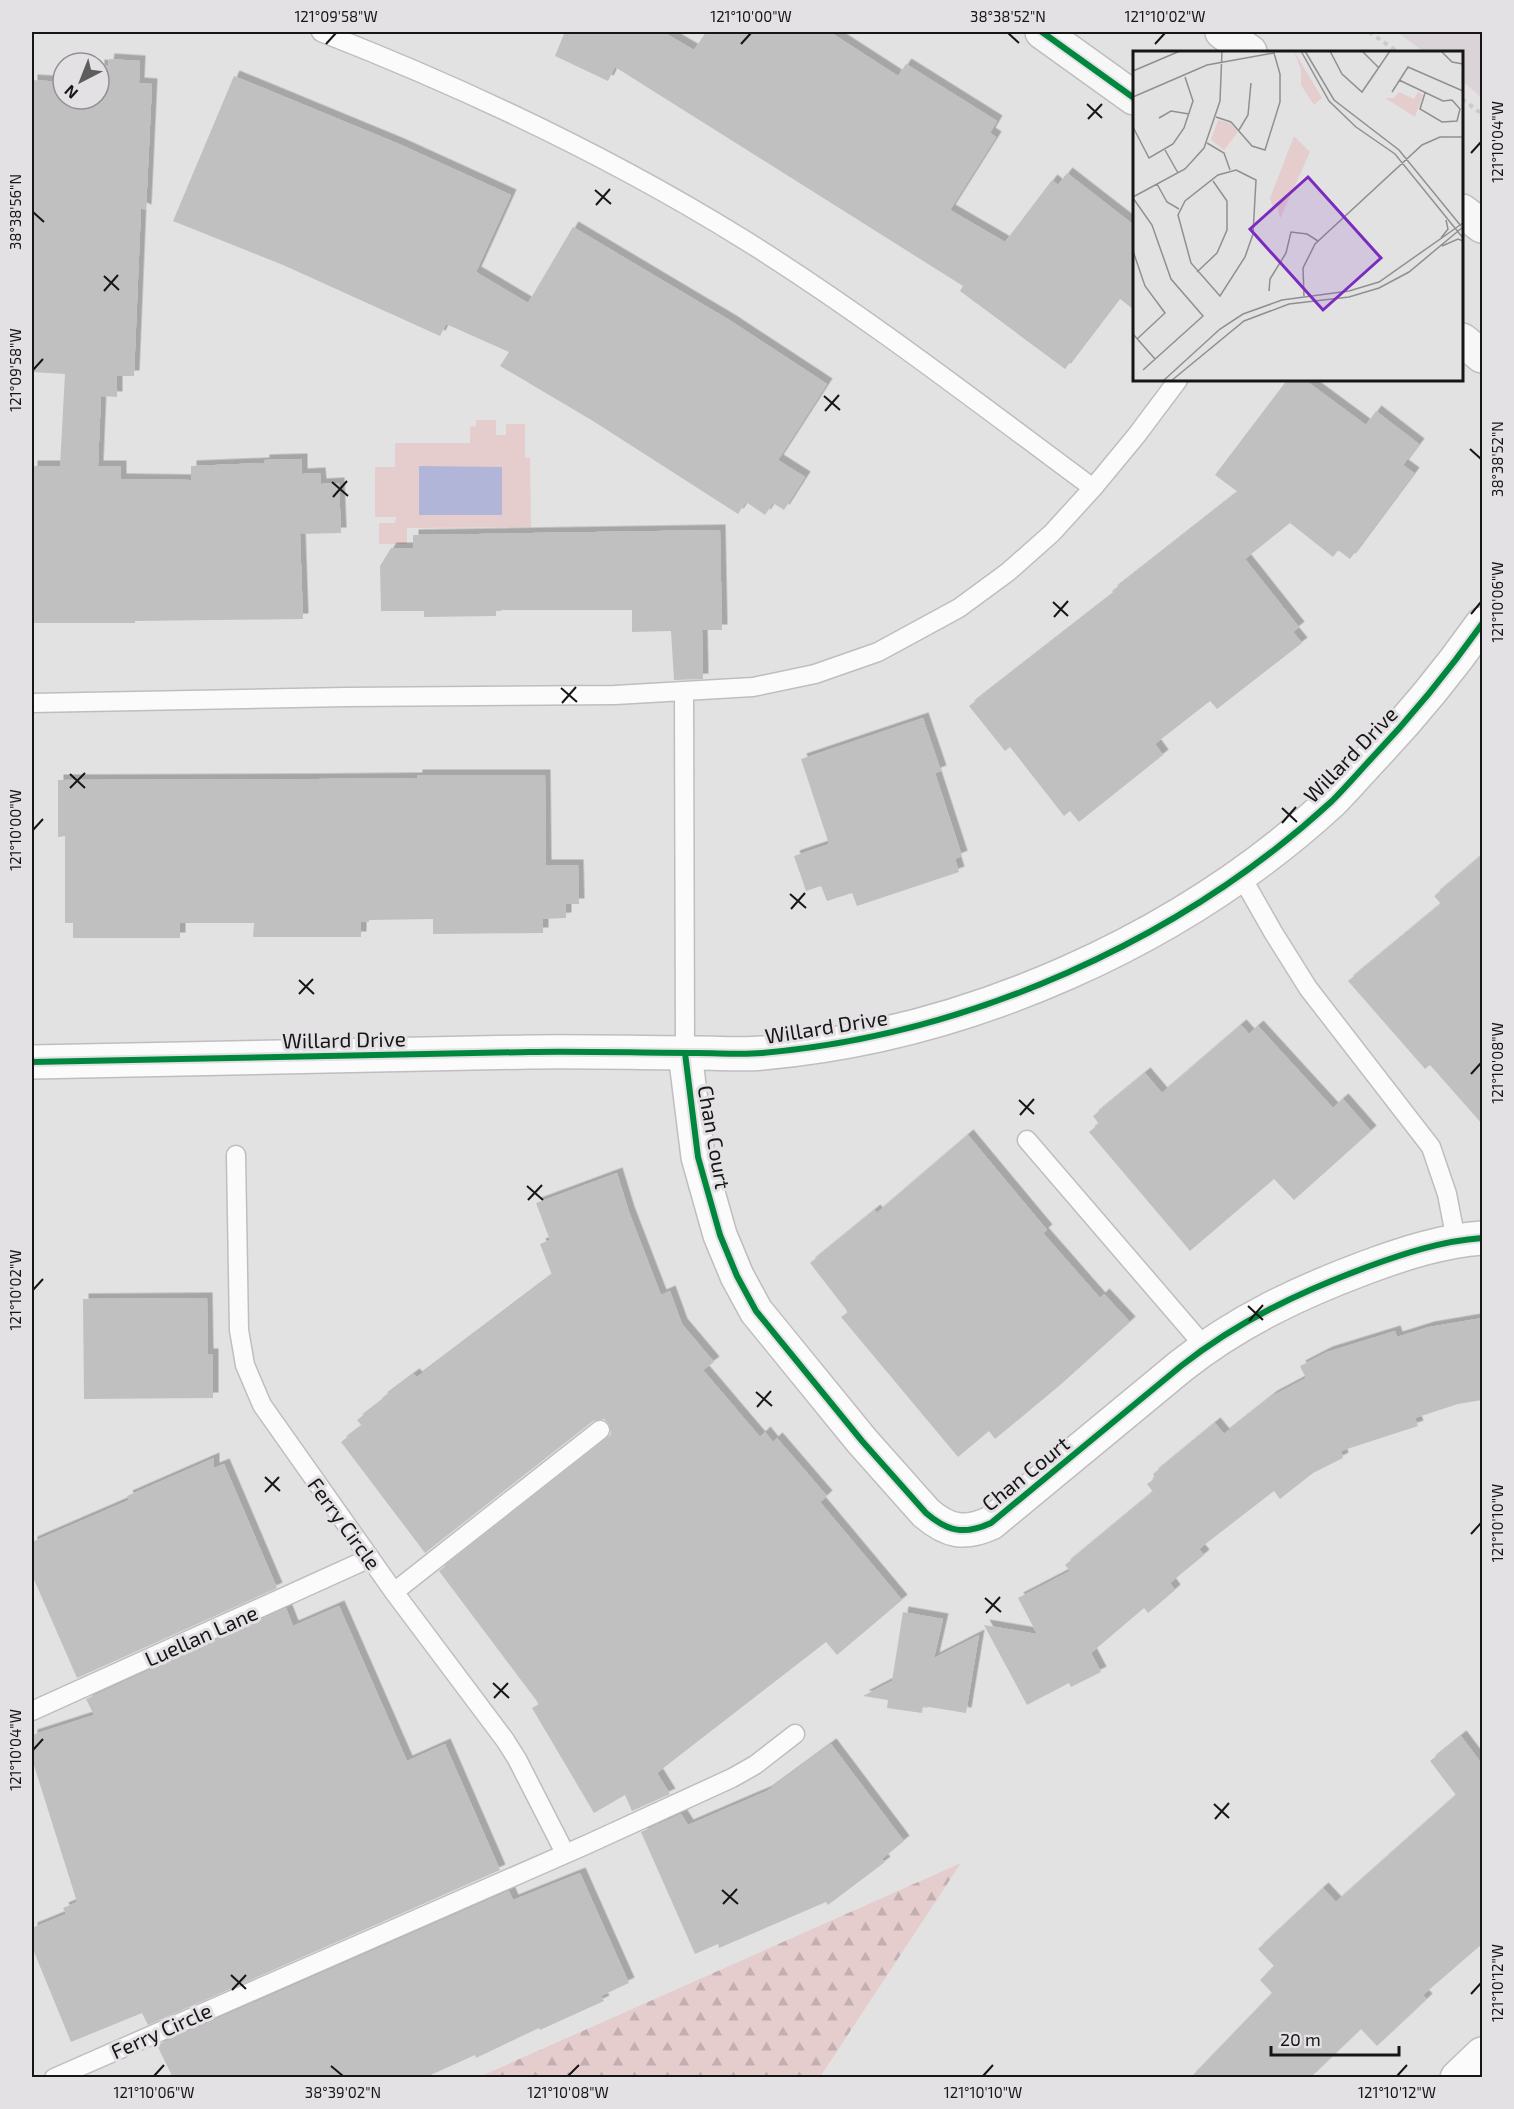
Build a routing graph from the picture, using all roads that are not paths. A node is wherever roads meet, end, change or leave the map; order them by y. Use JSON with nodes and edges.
{"nodes":[{"id":1,"x":321,"y":32,"type":"edge"},
{"id":2,"x":1042,"y":32,"type":"edge"},
{"id":3,"x":1222,"y":32,"type":"edge"},
{"id":4,"x":1249,"y":51,"type":"edge"},
{"id":5,"x":1133,"y":97,"type":"edge"},
{"id":6,"x":1463,"y":212,"type":"edge"},
{"id":7,"x":1482,"y":226,"type":"edge"},
{"id":8,"x":1463,"y":342,"type":"edge"},
{"id":9,"x":1482,"y":356,"type":"edge"},
{"id":10,"x":1177,"y":381,"type":"edge"},
{"id":11,"x":1093,"y":488,"type":"junction"},
{"id":12,"x":1482,"y":624,"type":"edge"},
{"id":13,"x":684,"y":692,"type":"junction"},
{"id":14,"x":32,"y":703,"type":"edge"},
{"id":15,"x":1240,"y":874,"type":"junction"},
{"id":16,"x":685,"y":1053,"type":"junction"},
{"id":17,"x":32,"y":1062,"type":"edge"},
{"id":18,"x":1027,"y":1140,"type":"dead end"},
{"id":19,"x":236,"y":1155,"type":"dead end"},
{"id":20,"x":1469,"y":1239,"type":"edge"},
{"id":21,"x":1205,"y":1347,"type":"junction"},
{"id":22,"x":600,"y":1430,"type":"dead end"},
{"id":23,"x":370,"y":1558,"type":"junction"},
{"id":24,"x":394,"y":1592,"type":"junction"},
{"id":25,"x":32,"y":1711,"type":"edge"},
{"id":26,"x":795,"y":1734,"type":"dead end"},
{"id":27,"x":565,"y":1853,"type":"junction"},
{"id":28,"x":1482,"y":2054,"type":"edge"},
{"id":29,"x":54,"y":2078,"type":"edge"},
{"id":30,"x":1458,"y":2078,"type":"edge"}],
"edges":[{"from":1,"to":11,"type":"lane"},
{"from":2,"to":5,"type":"main road"},
{"from":3,"to":4,"type":"main road"},
{"from":6,"to":7,"type":"main road"},
{"from":8,"to":9,"type":"main road"},
{"from":10,"to":11,"type":"lane"},
{"from":11,"to":13,"type":"lane"},
{"from":12,"to":15,"type":"street","name":"Willard Drive"},
{"from":13,"to":14,"type":"lane"},
{"from":13,"to":16,"type":"lane"},
{"from":15,"to":16,"type":"street","name":"Willard Drive"},
{"from":15,"to":20,"type":"lane"},
{"from":16,"to":17,"type":"street","name":"Willard Drive"},
{"from":16,"to":21,"type":"street","name":"Chan Court"},
{"from":18,"to":21,"type":"lane"},
{"from":19,"to":23,"type":"lane","name":"Ferry Circle"},
{"from":20,"to":21,"type":"street","name":"Chan Court"},
{"from":22,"to":24,"type":"lane"},
{"from":23,"to":24,"type":"lane","name":"Ferry Circle"},
{"from":23,"to":25,"type":"lane","name":"Luellan Lane"},
{"from":24,"to":27,"type":"lane","name":"Ferry Circle"},
{"from":26,"to":27,"type":"lane","name":"Ferry Circle"},
{"from":27,"to":29,"type":"lane","name":"Ferry Circle"},
{"from":28,"to":30,"type":"street"}]}
